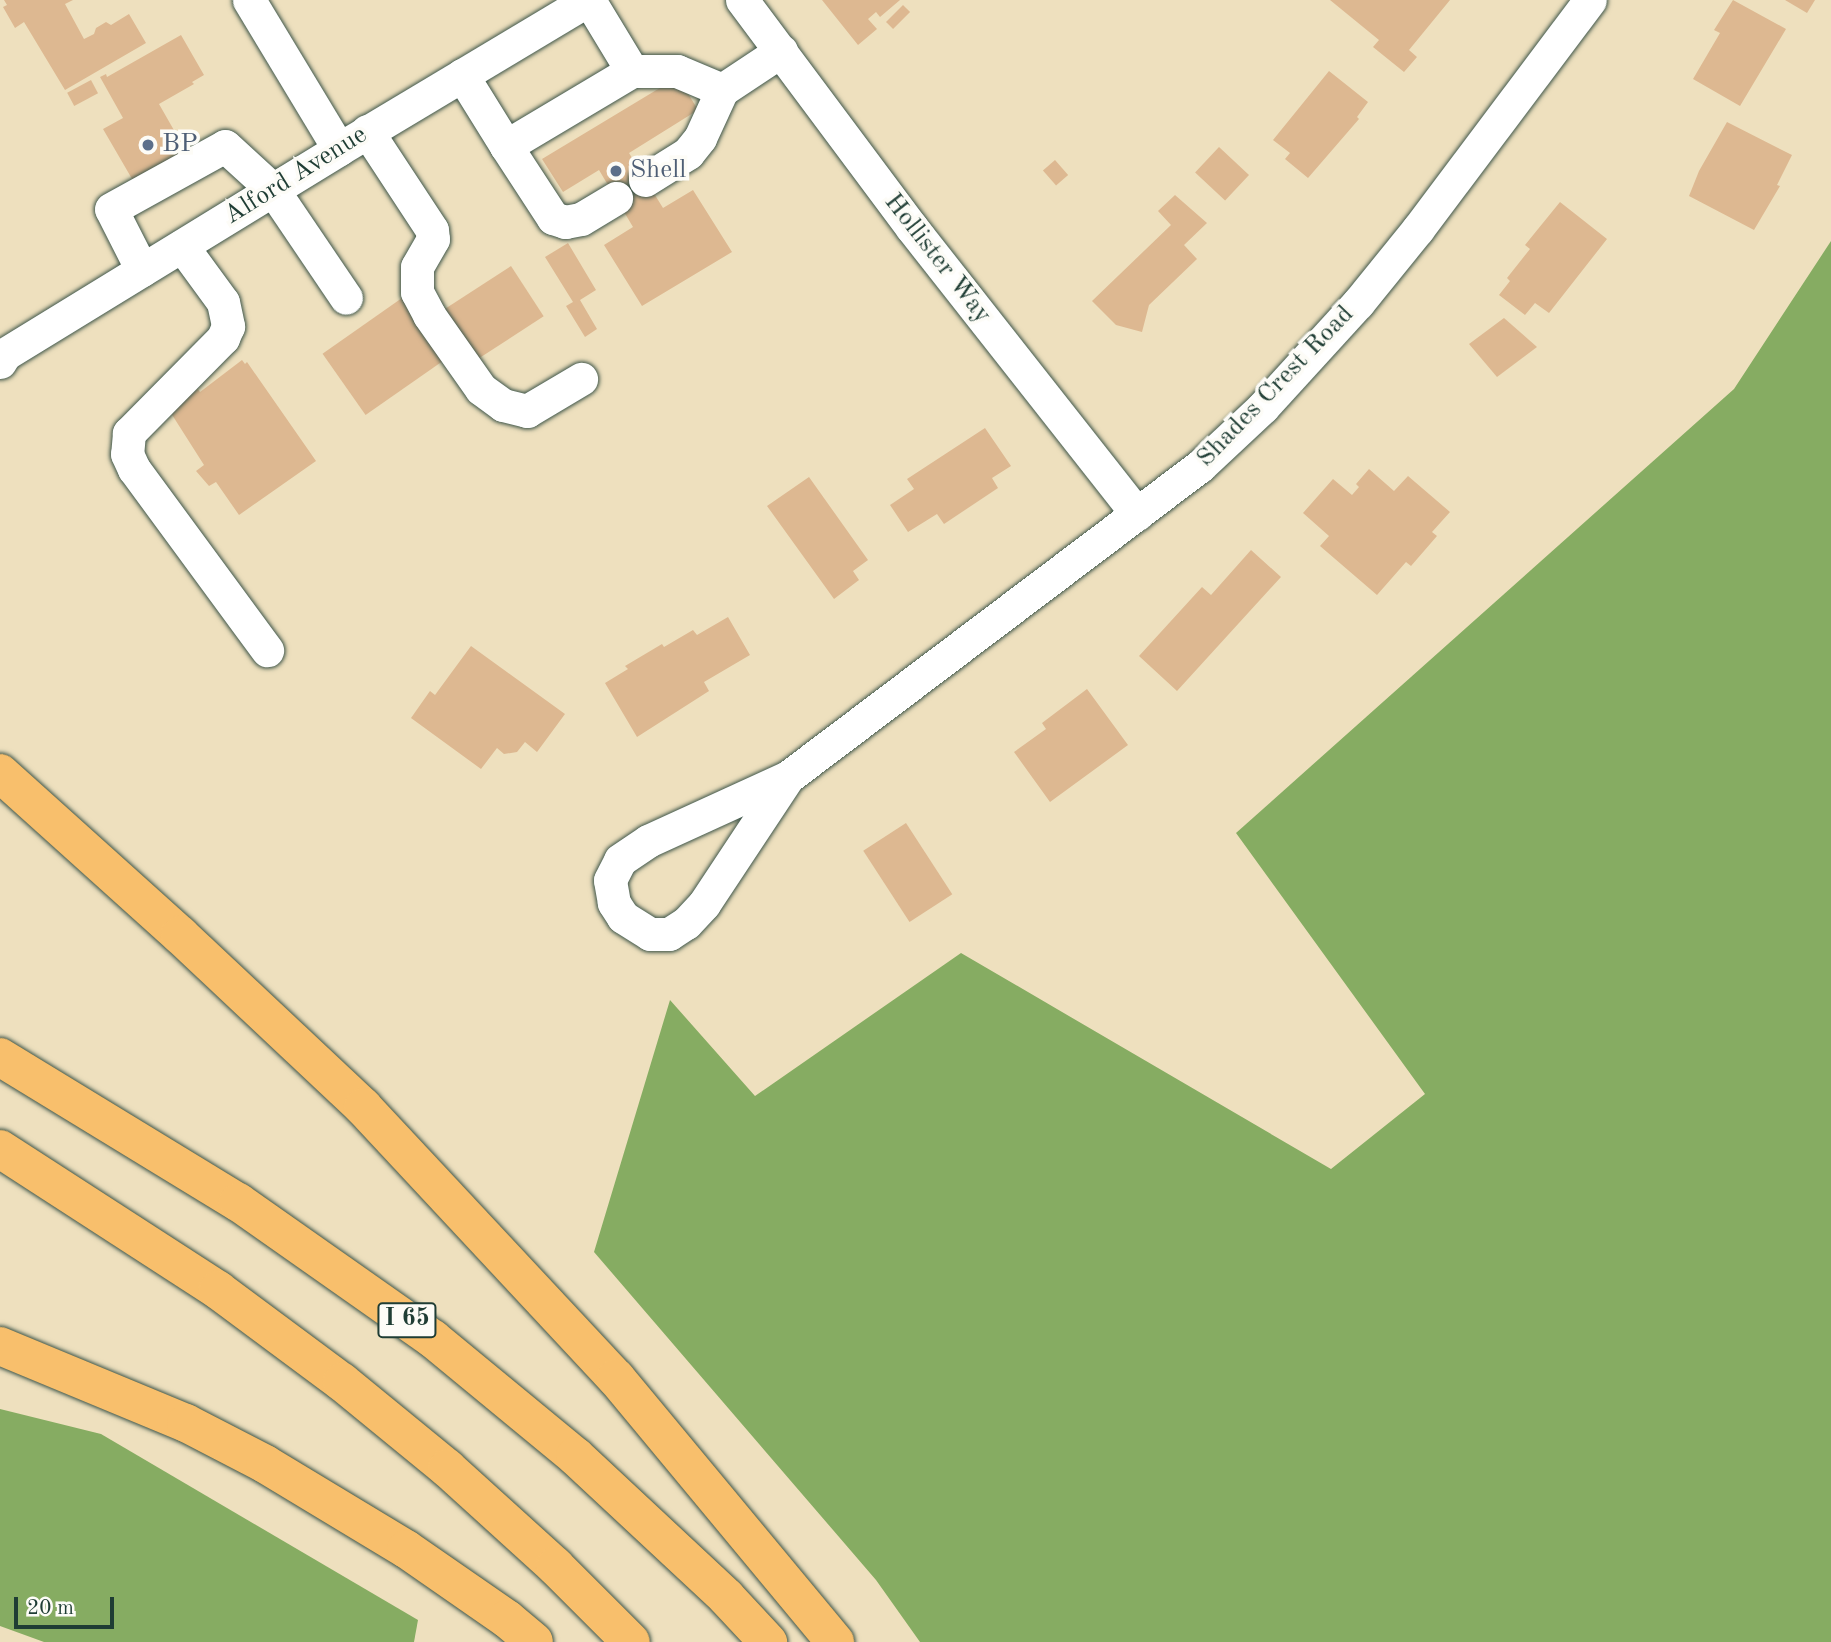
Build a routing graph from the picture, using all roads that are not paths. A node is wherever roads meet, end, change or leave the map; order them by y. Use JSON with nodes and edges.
{"nodes":[{"id":1,"x":250,"y":0,"type":"edge"},
{"id":2,"x":588,"y":0,"type":"edge"},
{"id":3,"x":742,"y":0,"type":"edge"},
{"id":4,"x":1590,"y":0,"type":"edge"},
{"id":5,"x":781,"y":51,"type":"junction"},
{"id":6,"x":632,"y":71,"type":"junction"},
{"id":7,"x":462,"y":75,"type":"junction"},
{"id":8,"x":722,"y":90,"type":"junction"},
{"id":9,"x":368,"y":131,"type":"junction"},
{"id":10,"x":506,"y":146,"type":"junction"},
{"id":11,"x":339,"y":149,"type":"junction"},
{"id":12,"x":645,"y":180,"type":"dead end"},
{"id":13,"x":273,"y":190,"type":"junction"},
{"id":14,"x":616,"y":198,"type":"dead end"},
{"id":15,"x":182,"y":246,"type":"junction"},
{"id":16,"x":142,"y":271,"type":"junction"},
{"id":17,"x":346,"y":298,"type":"dead end"},
{"id":18,"x":1,"y":355,"type":"edge"},
{"id":19,"x":581,"y":379,"type":"dead end"},
{"id":20,"x":1137,"y":514,"type":"junction"},
{"id":21,"x":267,"y":650,"type":"dead end"},
{"id":22,"x":0,"y":773,"type":"edge"},
{"id":23,"x":788,"y":777,"type":"junction"},
{"id":24,"x":0,"y":1057,"type":"edge"},
{"id":25,"x":0,"y":1149,"type":"edge"},
{"id":26,"x":0,"y":1346,"type":"edge"},
{"id":27,"x":534,"y":1642,"type":"edge"},
{"id":28,"x":631,"y":1642,"type":"edge"},
{"id":29,"x":768,"y":1642,"type":"edge"},
{"id":30,"x":835,"y":1642,"type":"edge"}],
"edges":[{"from":1,"to":11,"type":"street"},
{"from":2,"to":6,"type":"street"},
{"from":2,"to":7,"type":"street","name":"Alford Avenue"},
{"from":3,"to":5,"type":"street","name":"Hollister Way"},
{"from":4,"to":20,"type":"street","name":"Shades Crest Road"},
{"from":5,"to":8,"type":"street"},
{"from":5,"to":20,"type":"street","name":"Hollister Way"},
{"from":6,"to":8,"type":"street"},
{"from":6,"to":10,"type":"street"},
{"from":7,"to":9,"type":"street","name":"Alford Avenue"},
{"from":7,"to":10,"type":"street"},
{"from":8,"to":12,"type":"street"},
{"from":9,"to":11,"type":"street","name":"Alford Avenue"},
{"from":9,"to":19,"type":"street"},
{"from":10,"to":14,"type":"street"},
{"from":11,"to":13,"type":"street","name":"Alford Avenue"},
{"from":13,"to":15,"type":"street","name":"Alford Avenue"},
{"from":13,"to":16,"type":"street"},
{"from":13,"to":17,"type":"street"},
{"from":15,"to":16,"type":"street","name":"Alford Avenue"},
{"from":15,"to":21,"type":"street"},
{"from":16,"to":18,"type":"street","name":"Alford Avenue"},
{"from":20,"to":23,"type":"street","name":"Shades Crest Road"},
{"from":22,"to":30,"type":"highway"},
{"from":23,"to":23,"type":"street","name":"Shades Crest Road"},
{"from":24,"to":29,"type":"highway","number":"I 65"},
{"from":25,"to":28,"type":"highway"},
{"from":26,"to":27,"type":"highway"}]}
